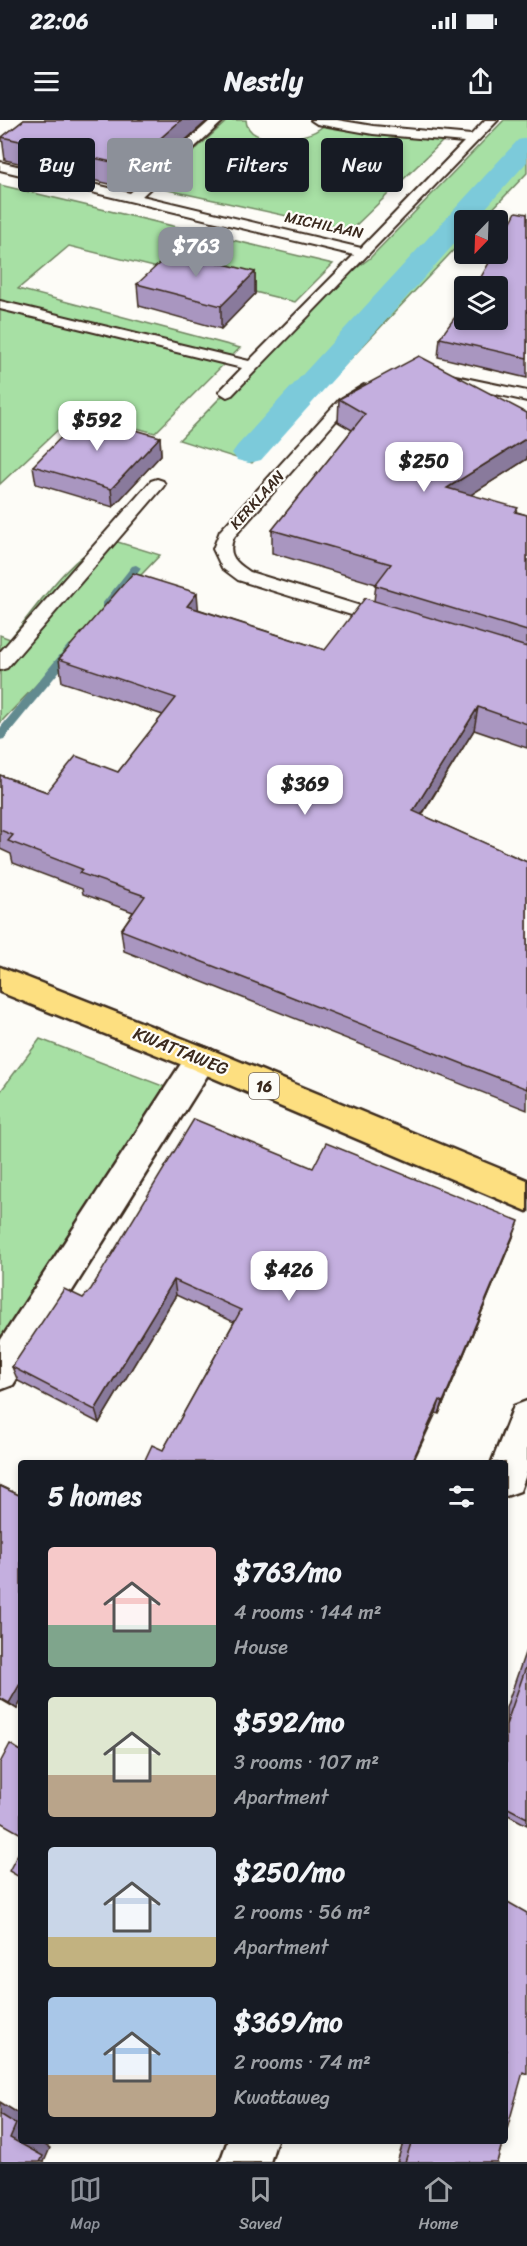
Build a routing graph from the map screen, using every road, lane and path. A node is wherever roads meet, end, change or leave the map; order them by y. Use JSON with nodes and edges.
{"nodes":[{"id":1,"x":218,"y":120,"type":"edge"},
{"id":2,"x":317,"y":120,"type":"edge"},
{"id":3,"x":492,"y":120,"type":"edge"},
{"id":4,"x":474,"y":139,"type":"junction"},
{"id":5,"x":0,"y":166,"type":"edge"},
{"id":6,"x":132,"y":198,"type":"junction"},
{"id":7,"x":364,"y":254,"type":"junction"},
{"id":8,"x":0,"y":305,"type":"edge"},
{"id":9,"x":251,"y":366,"type":"junction"},
{"id":10,"x":427,"y":375,"type":"edge"},
{"id":11,"x":375,"y":382,"type":"edge"},
{"id":12,"x":227,"y":392,"type":"dead end"},
{"id":13,"x":527,"y":396,"type":"edge"},
{"id":14,"x":157,"y":484,"type":"dead end"},
{"id":15,"x":403,"y":625,"type":"edge"},
{"id":16,"x":0,"y":664,"type":"edge"},
{"id":17,"x":0,"y":979,"type":"edge"},
{"id":18,"x":201,"y":1059,"type":"junction"},
{"id":19,"x":527,"y":1196,"type":"edge"},
{"id":20,"x":0,"y":1373,"type":"edge"},
{"id":21,"x":527,"y":1419,"type":"edge"},
{"id":22,"x":508,"y":1471,"type":"edge"},
{"id":23,"x":252,"y":2144,"type":"edge"},
{"id":24,"x":245,"y":2162,"type":"edge"}],
"edges":[{"from":1,"to":6,"type":"lane"},
{"from":2,"to":4,"type":"lane"},
{"from":3,"to":4,"type":"lane","name":"MICHILAAN"},
{"from":4,"to":7,"type":"lane","name":"MICHILAAN"},
{"from":5,"to":6,"type":"lane","name":"MICHILAAN"},
{"from":6,"to":7,"type":"lane","name":"MICHILAAN"},
{"from":7,"to":9,"type":"lane"},
{"from":8,"to":9,"type":"lane"},
{"from":9,"to":12,"type":"lane"},
{"from":10,"to":13,"type":"lane"},
{"from":11,"to":15,"type":"lane","name":"KERKLAAN"},
{"from":14,"to":16,"type":"lane"},
{"from":17,"to":18,"type":"main road","name":"KWATTAWEG","number":"16"},
{"from":18,"to":19,"type":"main road","name":"KWATTAWEG","number":"16"},
{"from":18,"to":20,"type":"street"},
{"from":21,"to":22,"type":"street"},
{"from":23,"to":24,"type":"street"}]}
